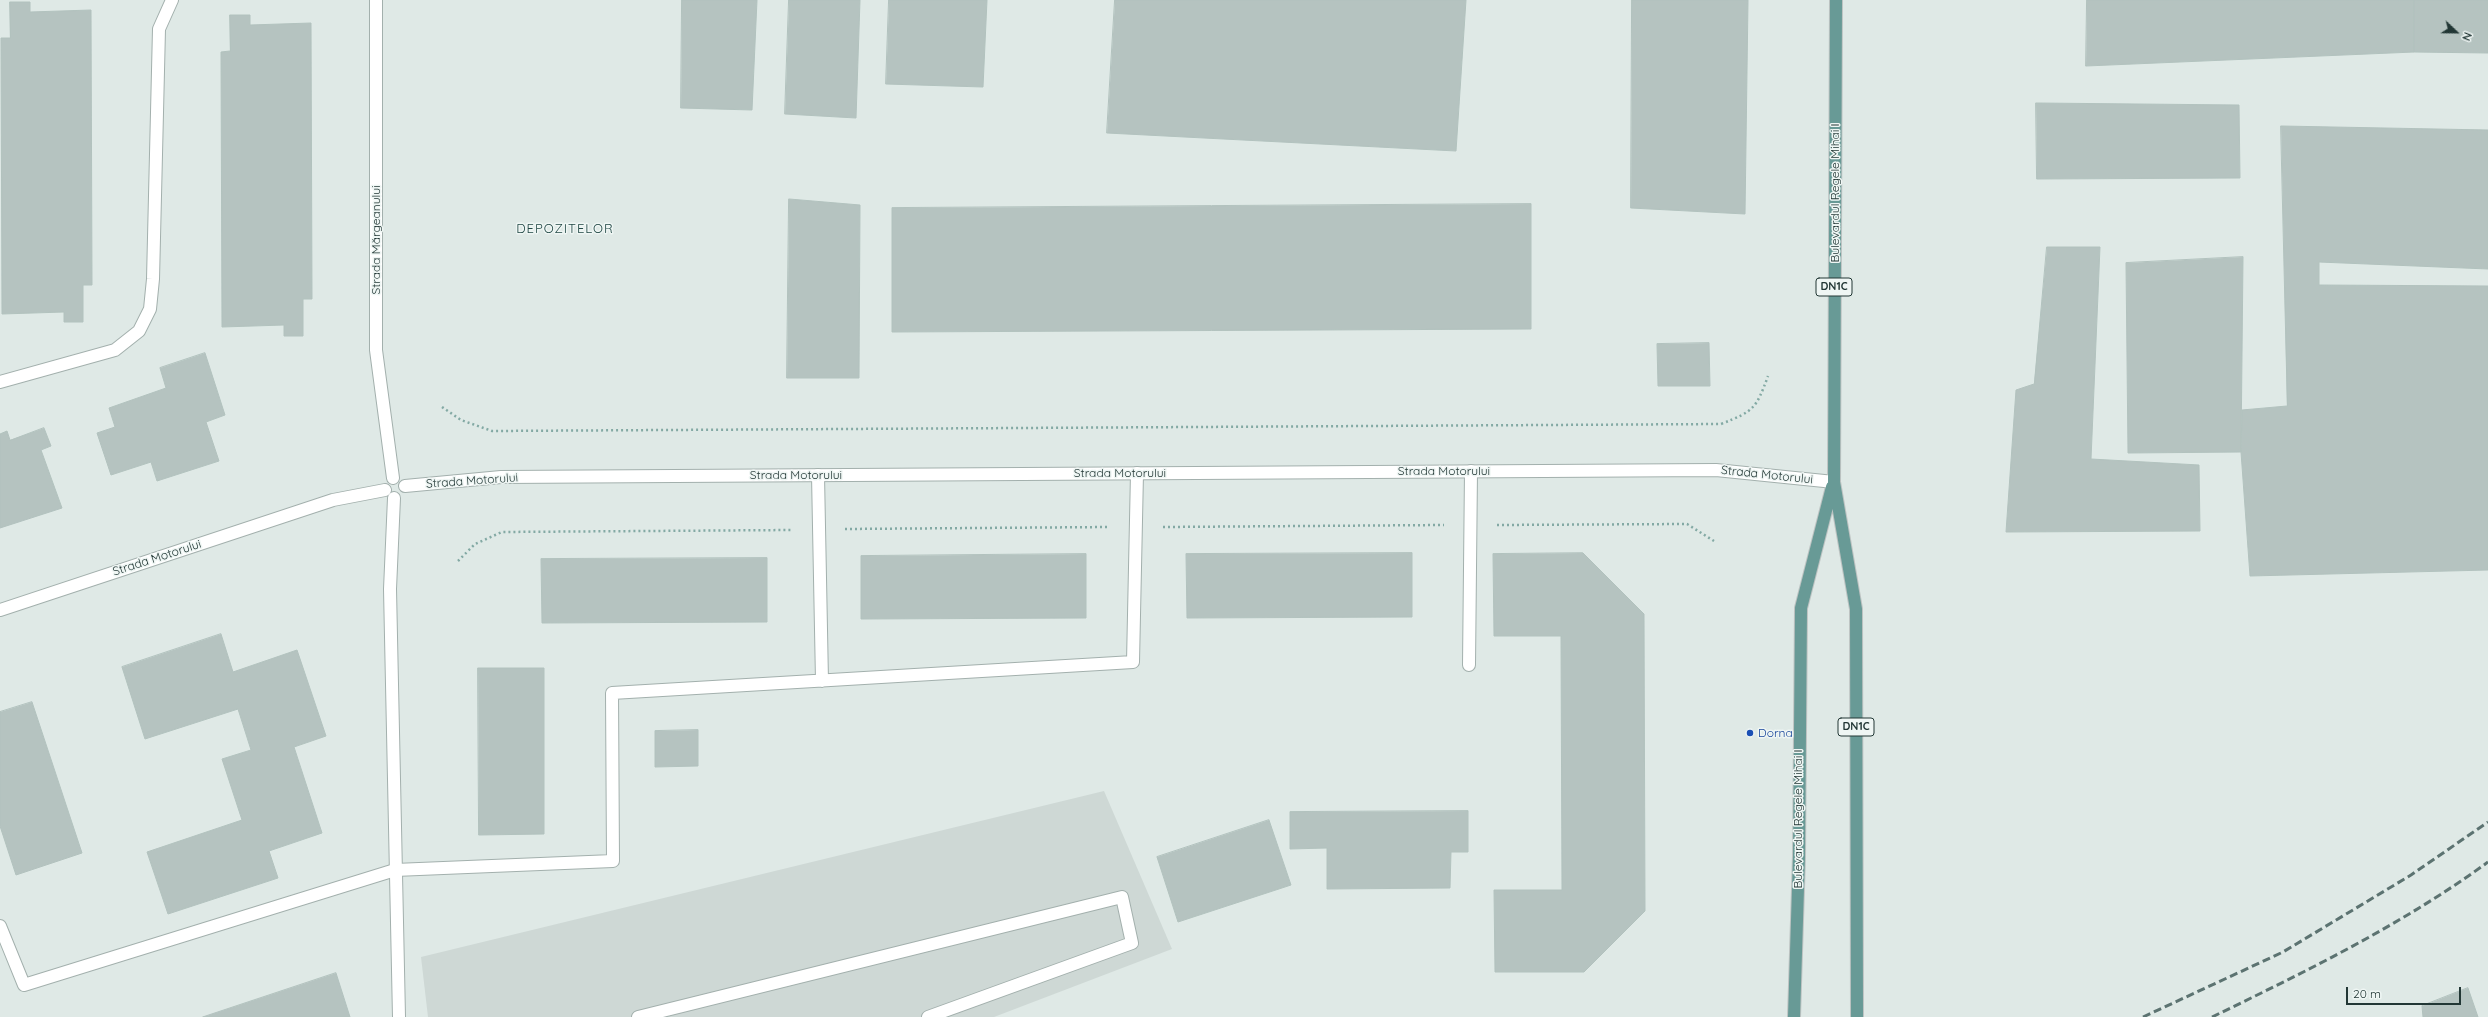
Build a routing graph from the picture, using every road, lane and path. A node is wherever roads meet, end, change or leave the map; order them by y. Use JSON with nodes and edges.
{"nodes":[{"id":1,"x":172,"y":0,"type":"edge"},
{"id":2,"x":376,"y":0,"type":"edge"},
{"id":3,"x":1836,"y":0,"type":"edge"},
{"id":4,"x":1768,"y":376,"type":"dead end"},
{"id":5,"x":0,"y":382,"type":"edge"},
{"id":6,"x":442,"y":407,"type":"dead end"},
{"id":7,"x":1471,"y":471,"type":"junction"},
{"id":8,"x":1137,"y":473,"type":"junction"},
{"id":9,"x":818,"y":475,"type":"junction"},
{"id":10,"x":393,"y":478,"type":"junction"},
{"id":11,"x":1834,"y":482,"type":"junction"},
{"id":12,"x":405,"y":486,"type":"junction"},
{"id":13,"x":385,"y":490,"type":"junction"},
{"id":14,"x":394,"y":498,"type":"junction"},
{"id":15,"x":1471,"y":525,"type":"junction"},
{"id":16,"x":1136,"y":527,"type":"junction"},
{"id":17,"x":820,"y":529,"type":"junction"},
{"id":18,"x":1714,"y":541,"type":"dead end"},
{"id":19,"x":458,"y":561,"type":"dead end"},
{"id":20,"x":0,"y":610,"type":"edge"},
{"id":21,"x":1469,"y":665,"type":"dead end"},
{"id":22,"x":822,"y":680,"type":"junction"},
{"id":23,"x":395,"y":870,"type":"junction"},
{"id":24,"x":0,"y":926,"type":"edge"},
{"id":25,"x":399,"y":1017,"type":"edge"},
{"id":26,"x":638,"y":1017,"type":"edge"},
{"id":27,"x":928,"y":1017,"type":"edge"},
{"id":28,"x":1794,"y":1017,"type":"edge"},
{"id":29,"x":1857,"y":1017,"type":"edge"}],
"edges":[{"from":1,"to":5,"type":"street"},
{"from":2,"to":10,"type":"street","name":"Strada Mărgeanului"},
{"from":3,"to":11,"type":"main road","name":"Bulevardul Regele Mihai I","number":"DN1C"},
{"from":4,"to":6,"type":"path"},
{"from":7,"to":8,"type":"street","name":"Strada Motorului"},
{"from":7,"to":11,"type":"street","name":"Strada Motorului"},
{"from":7,"to":15,"type":"street"},
{"from":8,"to":9,"type":"street","name":"Strada Motorului"},
{"from":8,"to":16,"type":"street"},
{"from":9,"to":12,"type":"street","name":"Strada Motorului"},
{"from":9,"to":17,"type":"street"},
{"from":10,"to":12,"type":"street"},
{"from":10,"to":13,"type":"street"},
{"from":11,"to":28,"type":"main road","name":"Bulevardul Regele Mihai I","number":"DN1C"},
{"from":11,"to":29,"type":"main road","name":"Bulevardul Regele Mihai I","number":"DN1C"},
{"from":12,"to":14,"type":"street"},
{"from":13,"to":14,"type":"street"},
{"from":13,"to":20,"type":"street","name":"Strada Motorului"},
{"from":14,"to":23,"type":"street"},
{"from":15,"to":16,"type":"path"},
{"from":15,"to":18,"type":"path"},
{"from":15,"to":21,"type":"street"},
{"from":16,"to":17,"type":"path"},
{"from":16,"to":22,"type":"street"},
{"from":17,"to":19,"type":"path"},
{"from":17,"to":22,"type":"street"},
{"from":22,"to":23,"type":"street"},
{"from":23,"to":24,"type":"street"},
{"from":23,"to":25,"type":"street"},
{"from":26,"to":27,"type":"street"}]}
